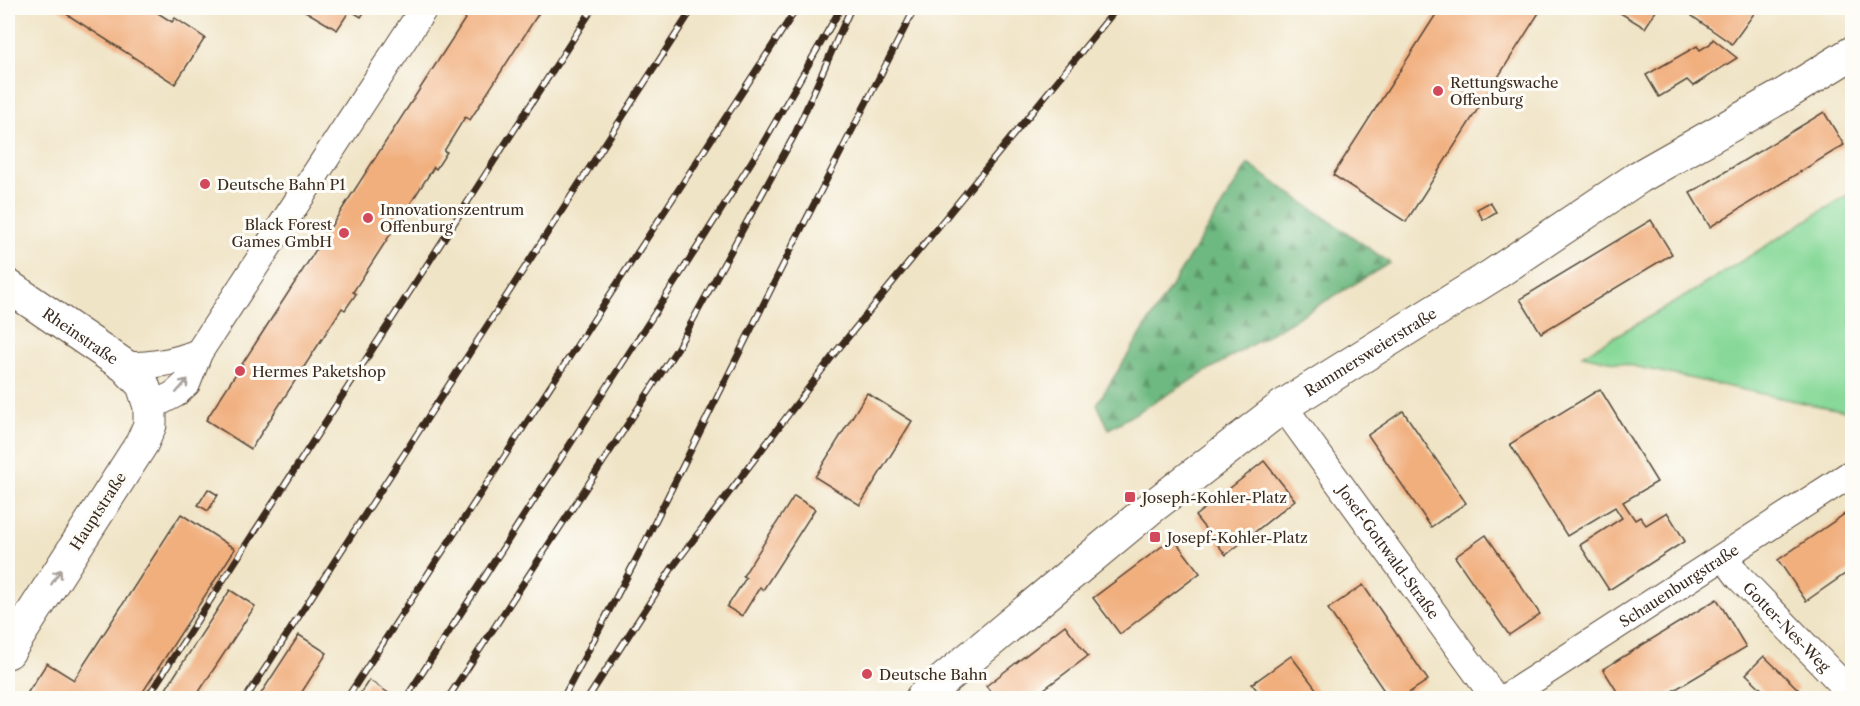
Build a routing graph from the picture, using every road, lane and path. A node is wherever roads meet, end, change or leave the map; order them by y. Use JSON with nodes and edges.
{"nodes":[{"id":1,"x":424,"y":8,"type":"edge"},
{"id":2,"x":1852,"y":53,"type":"edge"},
{"id":3,"x":8,"y":286,"type":"edge"},
{"id":4,"x":199,"y":351,"type":"junction"},
{"id":5,"x":125,"y":366,"type":"junction"},
{"id":6,"x":1282,"y":406,"type":"junction"},
{"id":7,"x":150,"y":407,"type":"junction"},
{"id":8,"x":1852,"y":473,"type":"edge"},
{"id":9,"x":1724,"y":557,"type":"junction"},
{"id":10,"x":8,"y":652,"type":"edge"},
{"id":11,"x":1852,"y":694,"type":"edge"},
{"id":12,"x":922,"y":699,"type":"edge"},
{"id":13,"x":1495,"y":699,"type":"edge"},
{"id":14,"x":1504,"y":699,"type":"edge"}],
"edges":[{"from":1,"to":4,"type":"street"},
{"from":2,"to":6,"type":"street","name":"Rammersweierstraße"},
{"from":3,"to":5,"type":"street","name":"Rheinstraße"},
{"from":4,"to":5,"type":"street"},
{"from":7,"to":4,"type":"street","one_way":true},
{"from":5,"to":7,"type":"street"},
{"from":6,"to":12,"type":"street","name":"Rammersweierstraße"},
{"from":6,"to":13,"type":"street","name":"Josef-Gottwald-Straße"},
{"from":10,"to":7,"type":"street","name":"Hauptstraße","one_way":true},
{"from":8,"to":9,"type":"street","name":"Schauenburgstraße"},
{"from":9,"to":11,"type":"street","name":"Gotter-Nes-Weg"},
{"from":9,"to":14,"type":"street","name":"Schauenburgstraße"}]}
